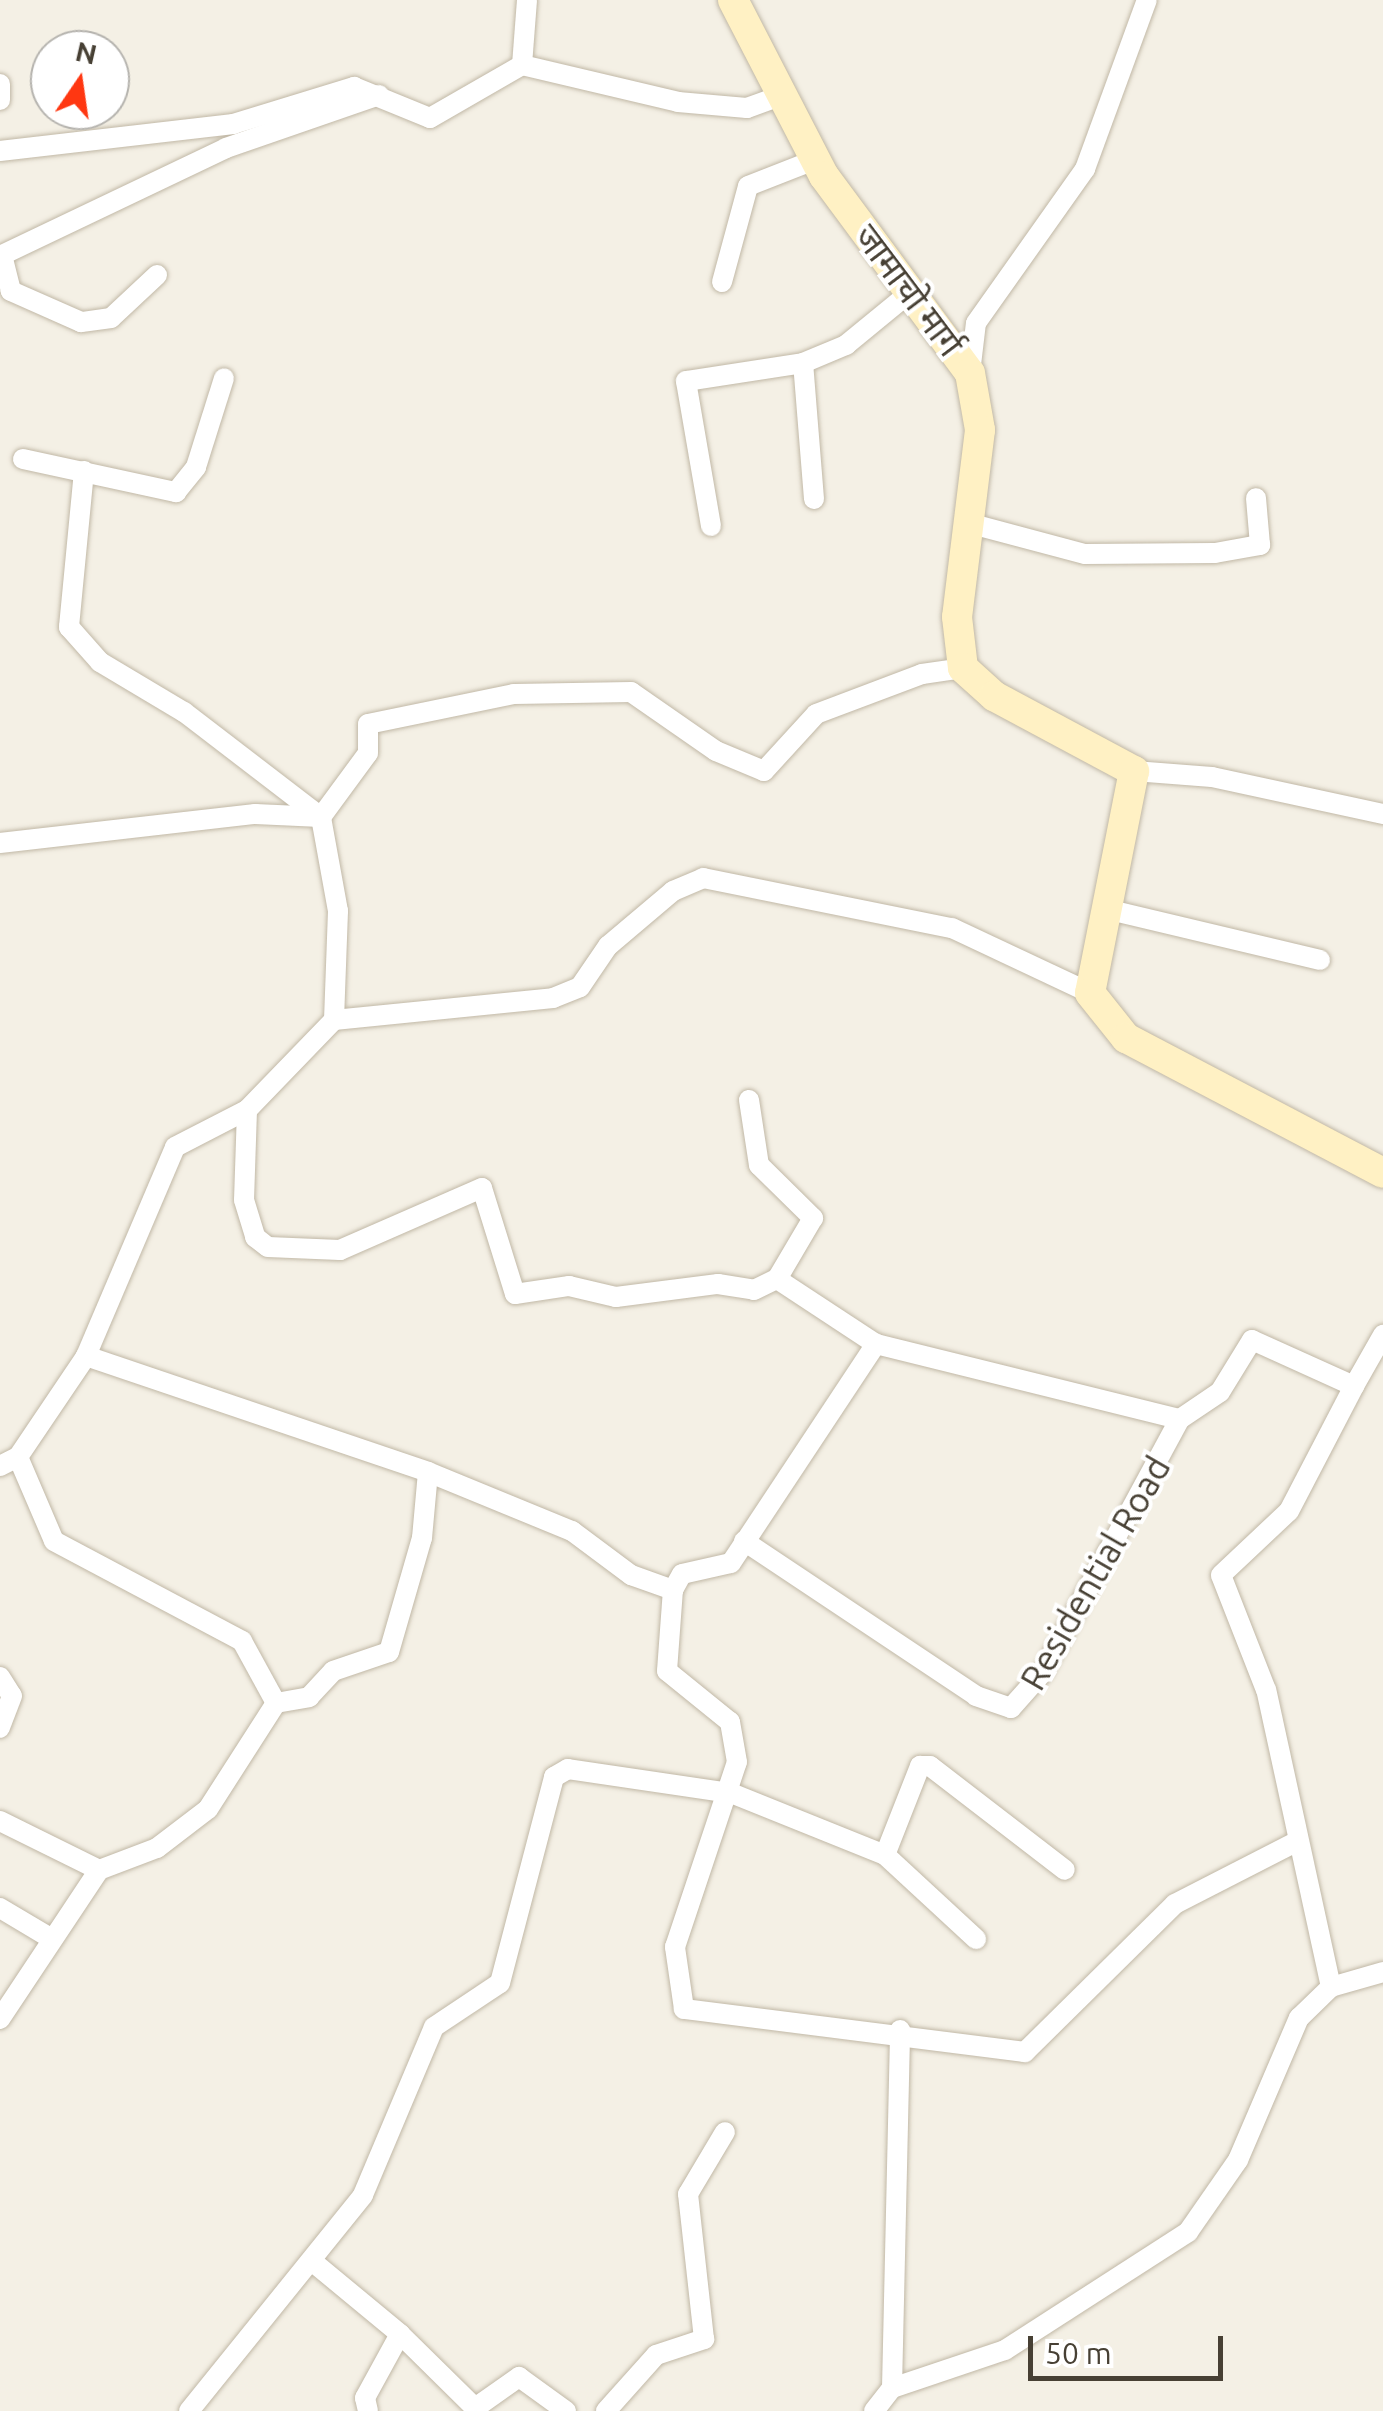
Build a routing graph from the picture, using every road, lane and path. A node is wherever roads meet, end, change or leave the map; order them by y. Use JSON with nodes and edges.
{"nodes":[{"id":1,"x":526,"y":0,"type":"edge"},
{"id":2,"x":733,"y":0,"type":"edge"},
{"id":3,"x":1147,"y":0,"type":"edge"},
{"id":4,"x":522,"y":65,"type":"junction"},
{"id":5,"x":0,"y":84,"type":"edge"},
{"id":6,"x":381,"y":94,"type":"junction"},
{"id":7,"x":782,"y":95,"type":"junction"},
{"id":8,"x":0,"y":100,"type":"edge"},
{"id":9,"x":0,"y":151,"type":"edge"},
{"id":10,"x":816,"y":159,"type":"junction"},
{"id":11,"x":158,"y":275,"type":"dead end"},
{"id":12,"x":722,"y":282,"type":"dead end"},
{"id":13,"x":908,"y":294,"type":"junction"},
{"id":14,"x":803,"y":363,"type":"junction"},
{"id":15,"x":970,"y":373,"type":"junction"},
{"id":16,"x":224,"y":378,"type":"dead end"},
{"id":17,"x":23,"y":458,"type":"dead end"},
{"id":18,"x":84,"y":471,"type":"junction"},
{"id":19,"x":814,"y":498,"type":"dead end"},
{"id":20,"x":1256,"y":498,"type":"dead end"},
{"id":21,"x":972,"y":524,"type":"junction"},
{"id":22,"x":710,"y":526,"type":"dead end"},
{"id":23,"x":963,"y":668,"type":"junction"},
{"id":24,"x":1134,"y":771,"type":"junction"},
{"id":25,"x":1383,"y":814,"type":"edge"},
{"id":26,"x":321,"y":817,"type":"junction"},
{"id":27,"x":0,"y":843,"type":"edge"},
{"id":28,"x":1106,"y":909,"type":"junction"},
{"id":29,"x":1320,"y":960,"type":"dead end"},
{"id":30,"x":1090,"y":993,"type":"junction"},
{"id":31,"x":334,"y":1020,"type":"junction"},
{"id":32,"x":750,"y":1100,"type":"dead end"},
{"id":33,"x":247,"y":1110,"type":"junction"},
{"id":34,"x":1383,"y":1172,"type":"edge"},
{"id":35,"x":777,"y":1279,"type":"junction"},
{"id":36,"x":1383,"y":1335,"type":"edge"},
{"id":37,"x":876,"y":1344,"type":"junction"},
{"id":38,"x":86,"y":1356,"type":"junction"},
{"id":39,"x":1354,"y":1386,"type":"junction"},
{"id":40,"x":1180,"y":1419,"type":"junction"},
{"id":41,"x":9,"y":1462,"type":"edge"},
{"id":42,"x":428,"y":1472,"type":"junction"},
{"id":43,"x":744,"y":1541,"type":"junction"},
{"id":44,"x":673,"y":1590,"type":"junction"},
{"id":45,"x":0,"y":1677,"type":"edge"},
{"id":46,"x":276,"y":1703,"type":"junction"},
{"id":47,"x":0,"y":1728,"type":"edge"},
{"id":48,"x":731,"y":1793,"type":"junction"},
{"id":49,"x":0,"y":1821,"type":"edge"},
{"id":50,"x":1294,"y":1843,"type":"junction"},
{"id":51,"x":885,"y":1855,"type":"junction"},
{"id":52,"x":99,"y":1870,"type":"junction"},
{"id":53,"x":1064,"y":1870,"type":"dead end"},
{"id":54,"x":0,"y":1908,"type":"edge"},
{"id":55,"x":47,"y":1936,"type":"junction"},
{"id":56,"x":976,"y":1939,"type":"dead end"},
{"id":57,"x":1383,"y":1972,"type":"edge"},
{"id":58,"x":1330,"y":1988,"type":"junction"},
{"id":59,"x":0,"y":2019,"type":"edge"},
{"id":60,"x":900,"y":2030,"type":"junction"},
{"id":61,"x":725,"y":2132,"type":"dead end"},
{"id":62,"x":313,"y":2262,"type":"junction"},
{"id":63,"x":400,"y":2334,"type":"junction"},
{"id":64,"x":892,"y":2388,"type":"junction"},
{"id":65,"x":189,"y":2411,"type":"edge"},
{"id":66,"x":368,"y":2411,"type":"edge"},
{"id":67,"x":566,"y":2411,"type":"edge"},
{"id":68,"x":606,"y":2411,"type":"edge"},
{"id":69,"x":874,"y":2411,"type":"edge"}],
"edges":[{"from":1,"to":4,"type":"street"},
{"from":2,"to":7,"type":"street","name":"जामाचो मार्ग"},
{"from":3,"to":15,"type":"street"},
{"from":4,"to":6,"type":"street"},
{"from":4,"to":7,"type":"street"},
{"from":5,"to":8,"type":"street"},
{"from":6,"to":9,"type":"street"},
{"from":6,"to":11,"type":"street"},
{"from":7,"to":10,"type":"street","name":"जामाचो मार्ग"},
{"from":10,"to":12,"type":"street"},
{"from":10,"to":13,"type":"street","name":"जामाचो मार्ग"},
{"from":13,"to":14,"type":"street"},
{"from":13,"to":15,"type":"street","name":"जामाचो मार्ग"},
{"from":14,"to":19,"type":"street"},
{"from":14,"to":22,"type":"street"},
{"from":15,"to":21,"type":"street","name":"जामाचो मार्ग"},
{"from":16,"to":18,"type":"street"},
{"from":17,"to":18,"type":"street"},
{"from":18,"to":26,"type":"street"},
{"from":20,"to":21,"type":"street"},
{"from":21,"to":23,"type":"street","name":"जामाचो मार्ग"},
{"from":23,"to":24,"type":"street"},
{"from":23,"to":26,"type":"street"},
{"from":24,"to":25,"type":"street"},
{"from":24,"to":28,"type":"street"},
{"from":26,"to":27,"type":"street"},
{"from":26,"to":31,"type":"street"},
{"from":28,"to":29,"type":"street"},
{"from":28,"to":30,"type":"street"},
{"from":30,"to":31,"type":"street"},
{"from":30,"to":34,"type":"street"},
{"from":31,"to":33,"type":"street"},
{"from":32,"to":35,"type":"street"},
{"from":33,"to":35,"type":"street"},
{"from":33,"to":38,"type":"street"},
{"from":35,"to":37,"type":"street"},
{"from":36,"to":39,"type":"street"},
{"from":37,"to":40,"type":"street"},
{"from":37,"to":43,"type":"street"},
{"from":38,"to":41,"type":"street"},
{"from":38,"to":42,"type":"street"},
{"from":39,"to":40,"type":"street"},
{"from":39,"to":50,"type":"street"},
{"from":40,"to":43,"type":"street","name":"Residential Road"},
{"from":41,"to":46,"type":"street"},
{"from":42,"to":44,"type":"street"},
{"from":42,"to":46,"type":"street"},
{"from":43,"to":44,"type":"street"},
{"from":44,"to":48,"type":"street"},
{"from":45,"to":47,"type":"street"},
{"from":46,"to":52,"type":"street"},
{"from":48,"to":51,"type":"street"},
{"from":48,"to":60,"type":"street"},
{"from":48,"to":62,"type":"street"},
{"from":49,"to":52,"type":"street"},
{"from":50,"to":58,"type":"street"},
{"from":50,"to":60,"type":"street"},
{"from":51,"to":53,"type":"street"},
{"from":51,"to":56,"type":"street"},
{"from":52,"to":55,"type":"street"},
{"from":54,"to":55,"type":"street"},
{"from":55,"to":59,"type":"street"},
{"from":57,"to":58,"type":"street"},
{"from":58,"to":64,"type":"street"},
{"from":60,"to":64,"type":"street"},
{"from":61,"to":68,"type":"street"},
{"from":62,"to":63,"type":"street"},
{"from":62,"to":65,"type":"street"},
{"from":63,"to":66,"type":"street"},
{"from":63,"to":67,"type":"street"},
{"from":64,"to":69,"type":"street"}]}
